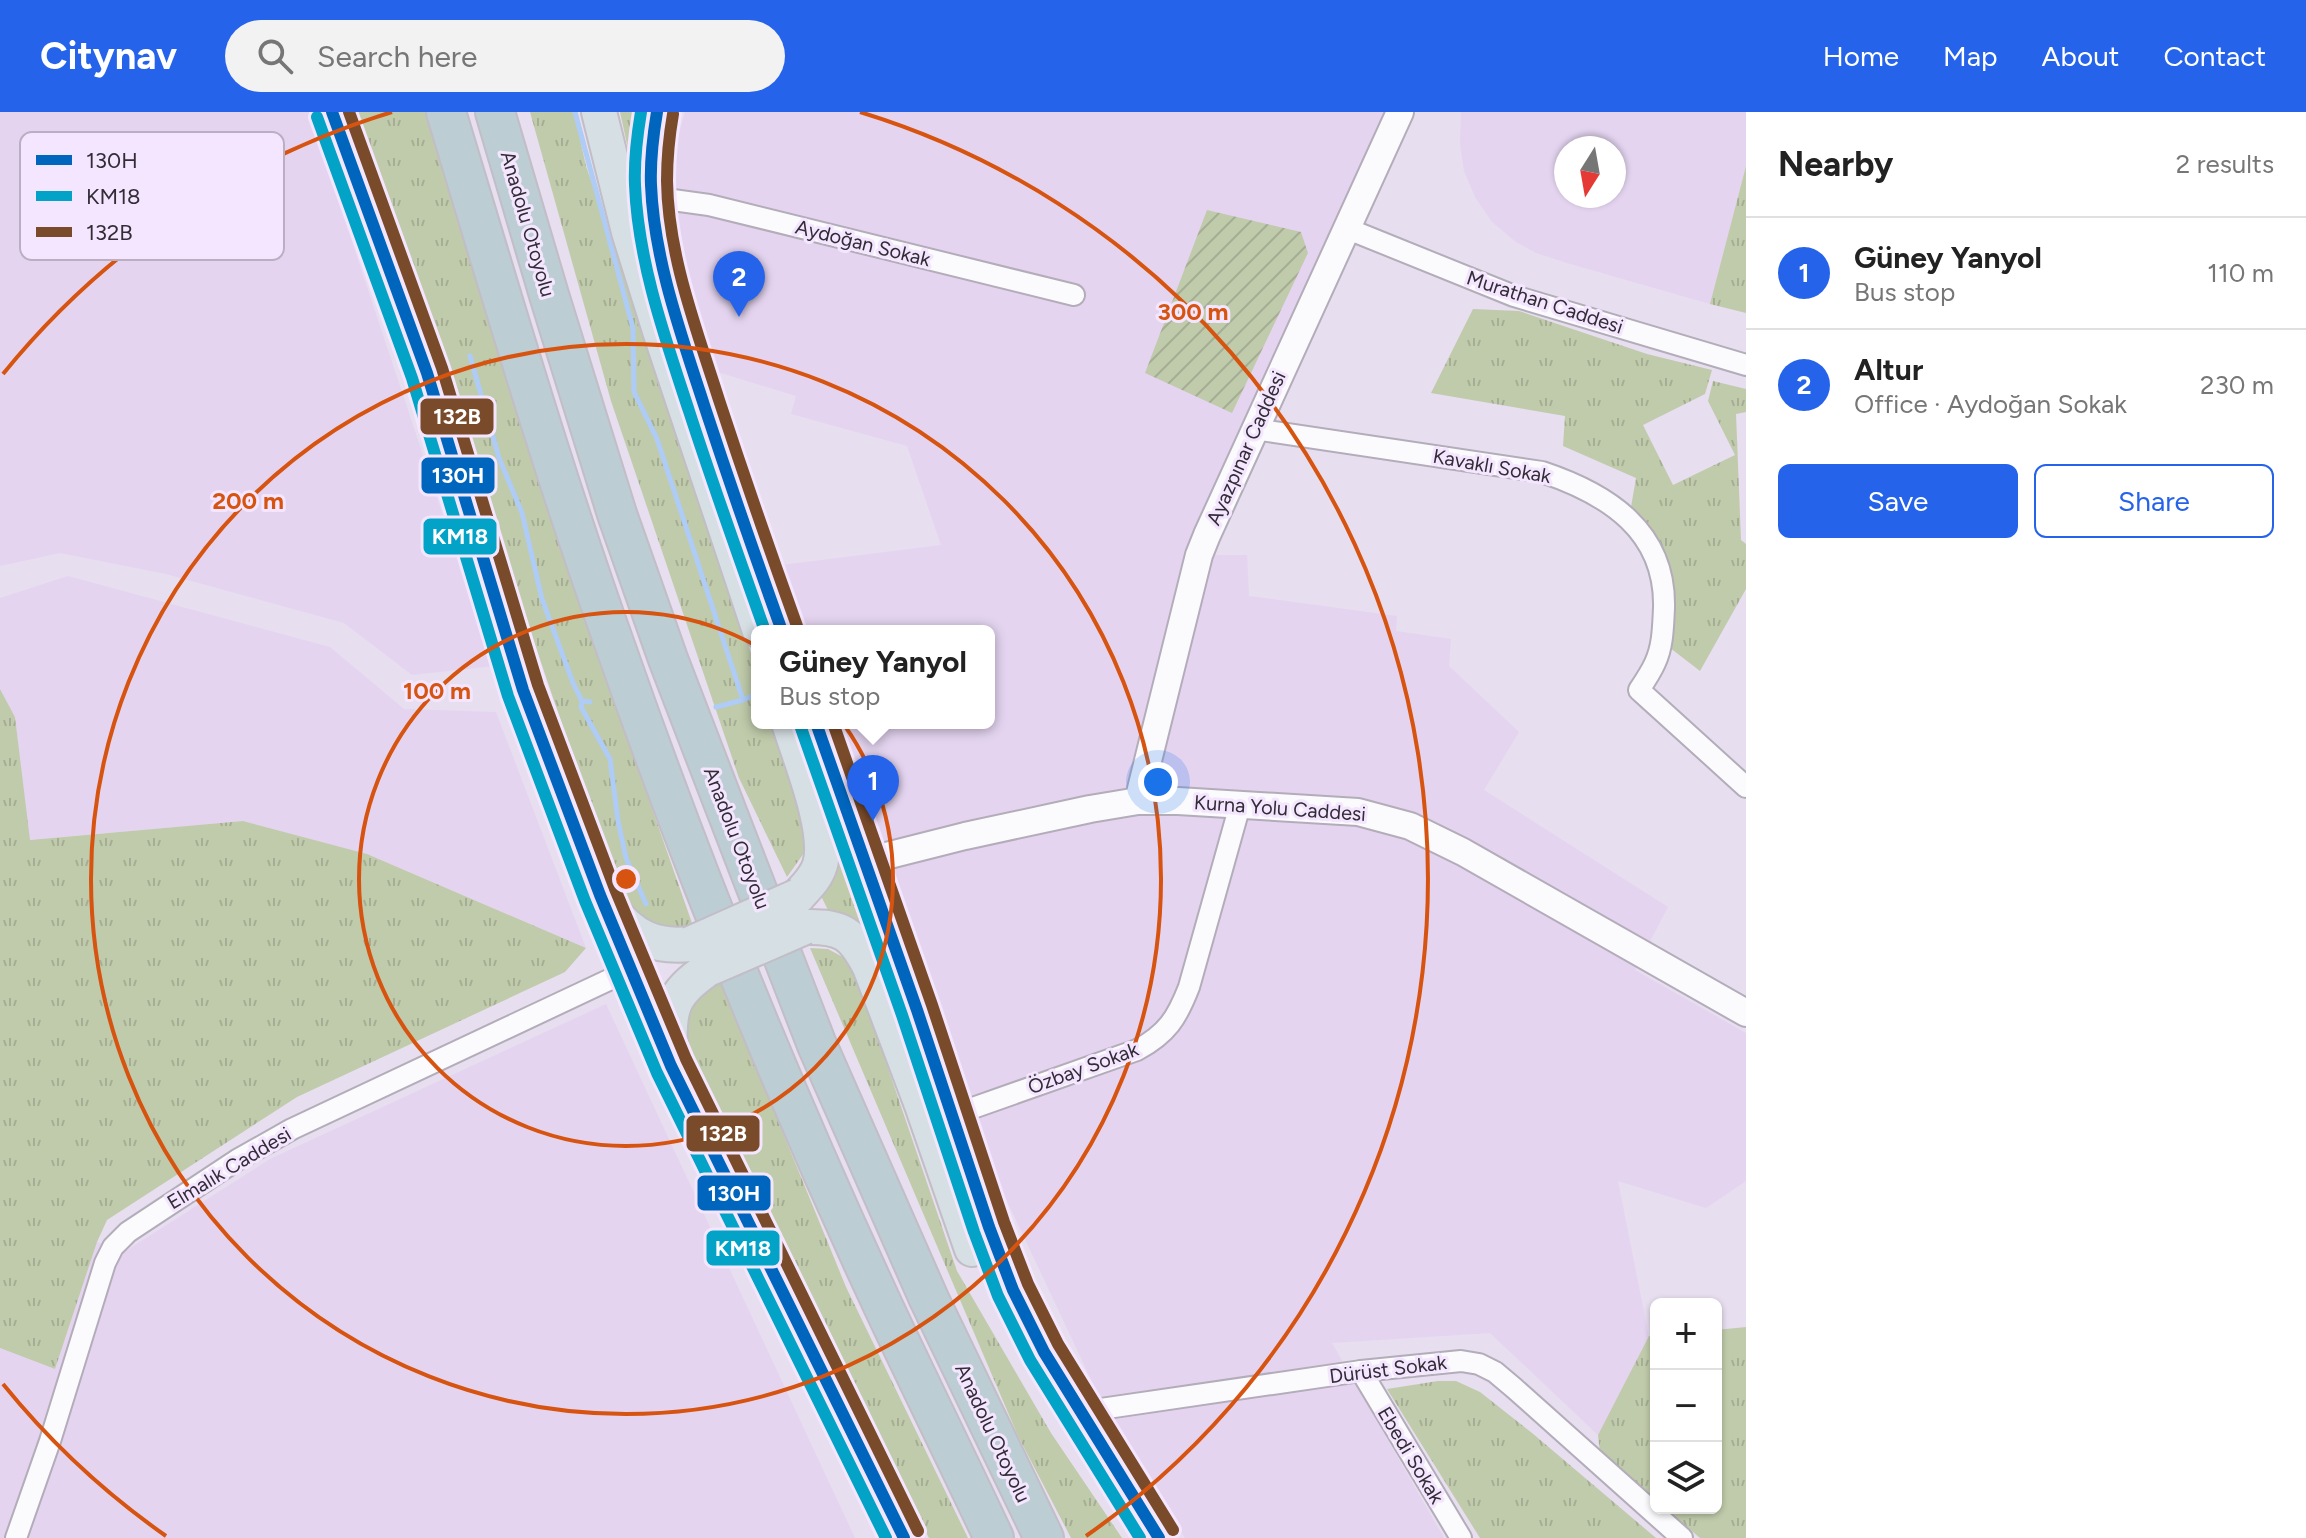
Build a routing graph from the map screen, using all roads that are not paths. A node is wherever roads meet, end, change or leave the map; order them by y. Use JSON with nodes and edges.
{"nodes":[{"id":1,"x":446,"y":112,"type":"edge"},
{"id":2,"x":495,"y":112,"type":"edge"},
{"id":3,"x":599,"y":112,"type":"edge"},
{"id":4,"x":657,"y":112,"type":"edge"},
{"id":5,"x":1400,"y":112,"type":"edge"},
{"id":6,"x":331,"y":119,"type":"edge"},
{"id":7,"x":651,"y":197,"type":"junction"},
{"id":8,"x":1348,"y":229,"type":"junction"},
{"id":9,"x":1074,"y":295,"type":"dead end"},
{"id":10,"x":1746,"y":365,"type":"edge"},
{"id":11,"x":687,"y":415,"type":"junction"},
{"id":12,"x":1254,"y":429,"type":"junction"},
{"id":13,"x":762,"y":575,"type":"junction"},
{"id":14,"x":758,"y":625,"type":"edge"},
{"id":15,"x":780,"y":625,"type":"edge"},
{"id":16,"x":791,"y":729,"type":"edge"},
{"id":17,"x":818,"y":729,"type":"edge"},
{"id":18,"x":1746,"y":787,"type":"edge"},
{"id":19,"x":1138,"y":801,"type":"junction"},
{"id":20,"x":1240,"y":805,"type":"junction"},
{"id":21,"x":866,"y":861,"type":"junction"},
{"id":22,"x":600,"y":895,"type":"junction"},
{"id":23,"x":801,"y":912,"type":"junction"},
{"id":24,"x":699,"y":956,"type":"junction"},
{"id":25,"x":630,"y":970,"type":"junction"},
{"id":26,"x":1746,"y":1013,"type":"edge"},
{"id":27,"x":671,"y":1066,"type":"junction"},
{"id":28,"x":953,"y":1115,"type":"junction"},
{"id":29,"x":1361,"y":1371,"type":"junction"},
{"id":30,"x":1080,"y":1412,"type":"junction"},
{"id":31,"x":16,"y":1538,"type":"edge"},
{"id":32,"x":904,"y":1538,"type":"edge"},
{"id":33,"x":994,"y":1538,"type":"edge"},
{"id":34,"x":1044,"y":1538,"type":"edge"},
{"id":35,"x":1142,"y":1538,"type":"edge"},
{"id":36,"x":1159,"y":1538,"type":"edge"},
{"id":37,"x":1461,"y":1538,"type":"edge"},
{"id":38,"x":1682,"y":1538,"type":"edge"}],
"edges":[{"from":1,"to":33,"type":"highway"},
{"from":2,"to":34,"type":"highway","name":"Anadolu Otoyolu"},
{"from":3,"to":11,"type":"main road"},
{"from":4,"to":7,"type":"main road"},
{"from":5,"to":8,"type":"street","name":"Ayazpınar Caddesi"},
{"from":6,"to":22,"type":"main road"},
{"from":7,"to":9,"type":"street","name":"Aydoğan Sokak"},
{"from":7,"to":13,"type":"main road"},
{"from":8,"to":10,"type":"street","name":"Murathan Caddesi"},
{"from":8,"to":12,"type":"street","name":"Ayazpınar Caddesi"},
{"from":11,"to":13,"type":"main road"},
{"from":11,"to":14,"type":"main road"},
{"from":12,"to":18,"type":"street","name":"Kavaklı Sokak"},
{"from":12,"to":19,"type":"street","name":"Ayazpınar Caddesi"},
{"from":13,"to":15,"type":"main road"},
{"from":16,"to":23,"type":"main road"},
{"from":17,"to":21,"type":"main road"},
{"from":19,"to":20,"type":"street","name":"Kurna Yolu Caddesi"},
{"from":19,"to":21,"type":"street","name":"Kurna Yolu Caddesi"},
{"from":20,"to":26,"type":"street","name":"Kurna Yolu Caddesi"},
{"from":20,"to":28,"type":"street","name":"Özbay Sokak"},
{"from":21,"to":28,"type":"main road"},
{"from":22,"to":24,"type":"main road"},
{"from":22,"to":25,"type":"main road"},
{"from":23,"to":24,"type":"main road","bridge":true},
{"from":23,"to":35,"type":"main road"},
{"from":24,"to":27,"type":"main road"},
{"from":25,"to":27,"type":"main road"},
{"from":25,"to":31,"type":"street","name":"Elmalık Caddesi"},
{"from":27,"to":32,"type":"main road"},
{"from":28,"to":30,"type":"main road"},
{"from":29,"to":30,"type":"street","name":"Dürüst Sokak"},
{"from":29,"to":37,"type":"street","name":"Ebedi Sokak"},
{"from":29,"to":38,"type":"street","name":"Dürüst Sokak"},
{"from":30,"to":36,"type":"main road"}]}
